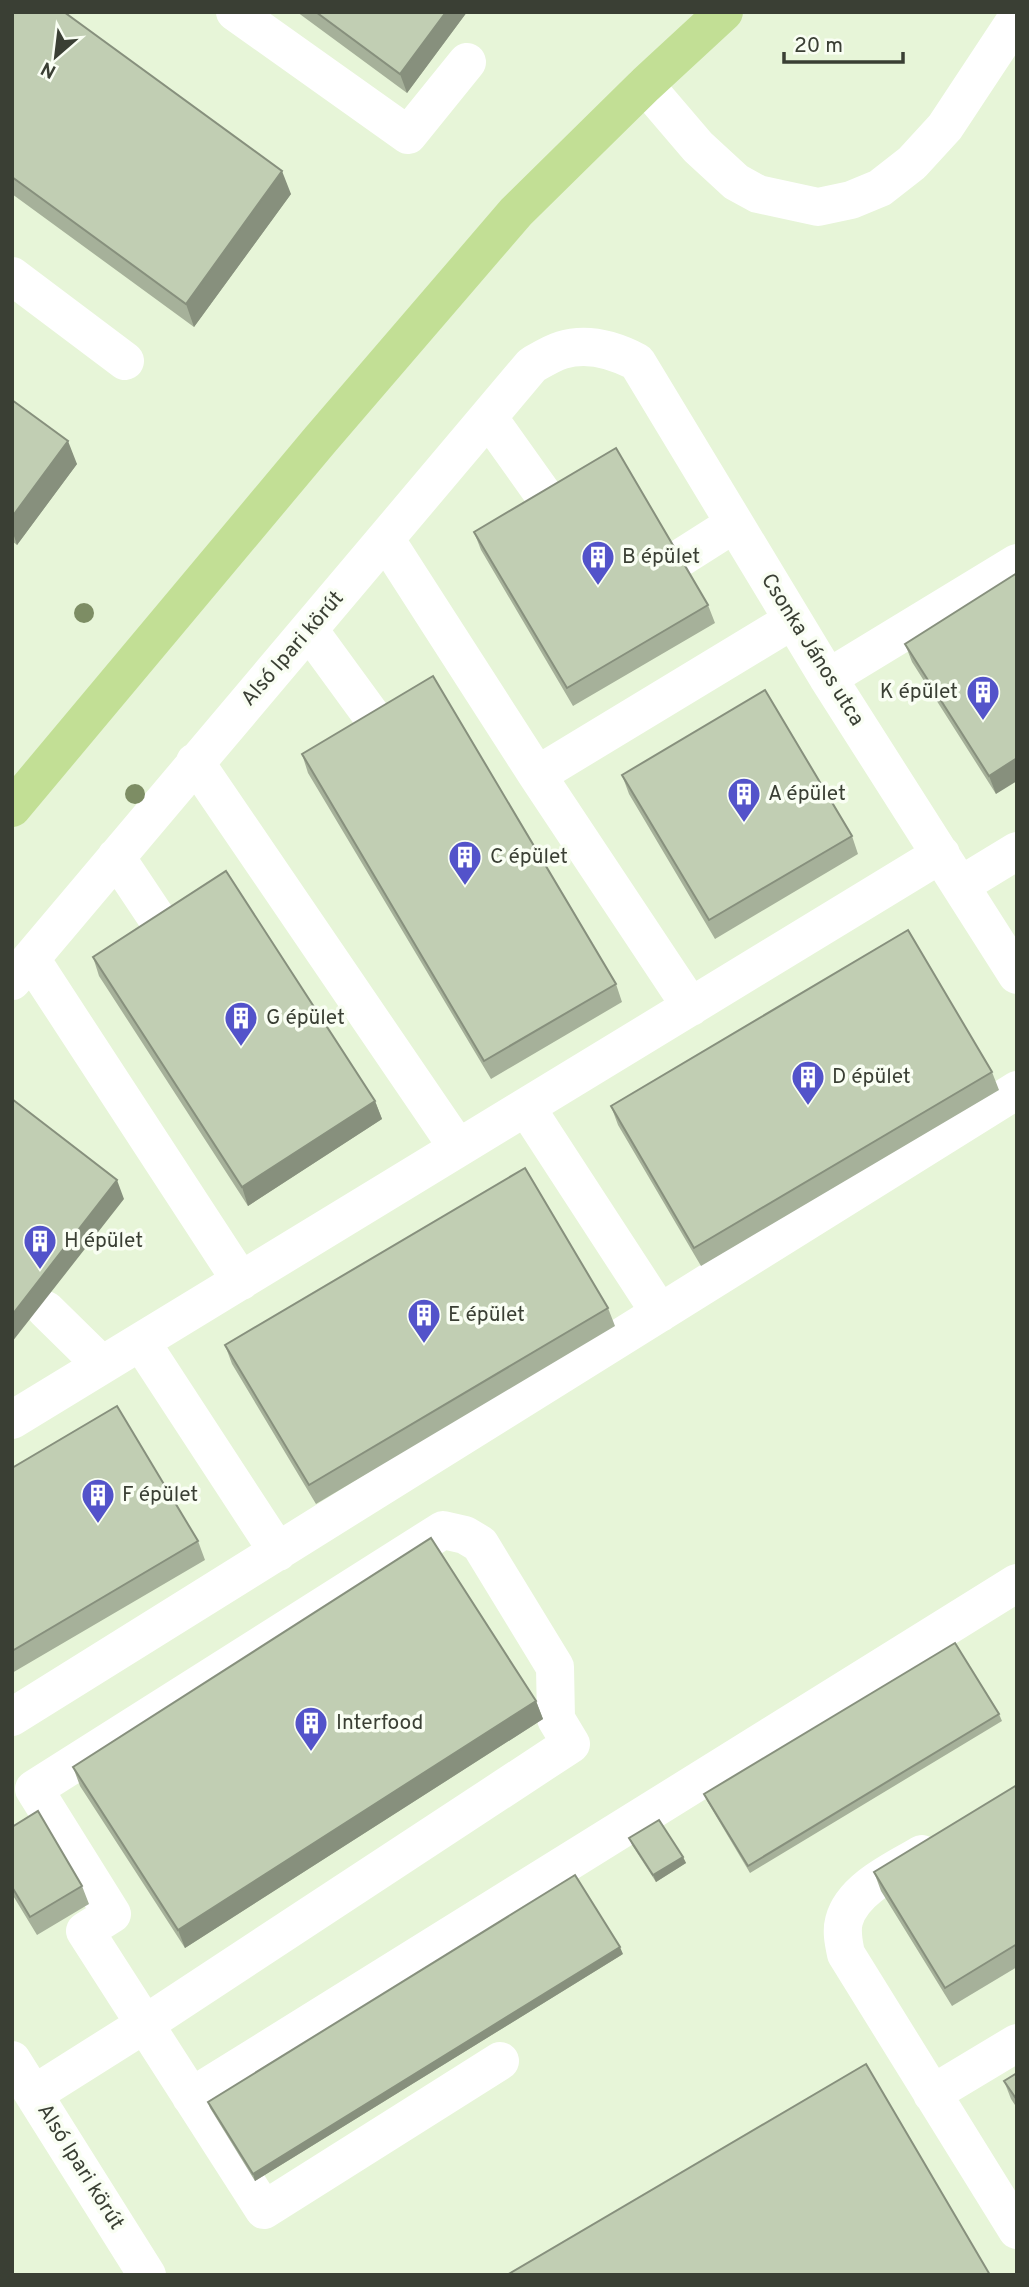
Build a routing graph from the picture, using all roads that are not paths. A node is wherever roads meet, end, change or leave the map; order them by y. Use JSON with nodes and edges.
{"nodes":[{"id":1,"x":235,"y":12,"type":"edge"},
{"id":2,"x":724,"y":12,"type":"edge"},
{"id":3,"x":1017,"y":18,"type":"edge"},
{"id":4,"x":467,"y":62,"type":"dead end"},
{"id":5,"x":645,"y":85,"type":"junction"},
{"id":6,"x":12,"y":276,"type":"edge"},
{"id":7,"x":593,"y":347,"type":"joint"},
{"id":8,"x":125,"y":360,"type":"dead end"},
{"id":9,"x":488,"y":417,"type":"junction"},
{"id":10,"x":545,"y":497,"type":"edge"},
{"id":11,"x":734,"y":524,"type":"junction"},
{"id":12,"x":386,"y":540,"type":"junction"},
{"id":13,"x":682,"y":557,"type":"edge"},
{"id":14,"x":1017,"y":563,"type":"edge"},
{"id":15,"x":793,"y":620,"type":"junction"},
{"id":16,"x":309,"y":630,"type":"junction"},
{"id":17,"x":828,"y":678,"type":"junction"},
{"id":18,"x":371,"y":715,"type":"edge"},
{"id":19,"x":195,"y":762,"type":"junction"},
{"id":20,"x":537,"y":775,"type":"junction"},
{"id":21,"x":12,"y":808,"type":"edge"},
{"id":22,"x":1017,"y":851,"type":"edge"},
{"id":23,"x":116,"y":857,"type":"junction"},
{"id":24,"x":951,"y":869,"type":"junction"},
{"id":25,"x":162,"y":926,"type":"edge"},
{"id":26,"x":22,"y":970,"type":"edge"},
{"id":27,"x":1017,"y":975,"type":"edge"},
{"id":28,"x":691,"y":1007,"type":"junction"},
{"id":29,"x":1017,"y":1090,"type":"edge"},
{"id":30,"x":526,"y":1107,"type":"junction"},
{"id":31,"x":458,"y":1148,"type":"junction"},
{"id":32,"x":241,"y":1281,"type":"junction"},
{"id":33,"x":46,"y":1310,"type":"dead end"},
{"id":34,"x":660,"y":1313,"type":"junction"},
{"id":35,"x":141,"y":1342,"type":"junction"},
{"id":36,"x":102,"y":1365,"type":"junction"},
{"id":37,"x":12,"y":1420,"type":"edge"},
{"id":38,"x":278,"y":1552,"type":"junction"},
{"id":39,"x":1017,"y":1583,"type":"edge"},
{"id":40,"x":12,"y":1717,"type":"edge"},
{"id":41,"x":949,"y":1838,"type":"edge"},
{"id":42,"x":145,"y":2024,"type":"junction"},
{"id":43,"x":1017,"y":2043,"type":"edge"},
{"id":44,"x":12,"y":2060,"type":"edge"},
{"id":45,"x":500,"y":2061,"type":"dead end"},
{"id":46,"x":34,"y":2094,"type":"junction"},
{"id":47,"x":932,"y":2094,"type":"junction"},
{"id":48,"x":191,"y":2097,"type":"junction"},
{"id":49,"x":1017,"y":2231,"type":"edge"},
{"id":50,"x":147,"y":2275,"type":"edge"}],
"edges":[{"from":1,"to":4,"type":"street"},
{"from":2,"to":5,"type":"main road"},
{"from":3,"to":5,"type":"street"},
{"from":5,"to":21,"type":"main road"},
{"from":6,"to":8,"type":"street"},
{"from":7,"to":9,"type":"street","name":"Alsó Ipari körút"},
{"from":7,"to":11,"type":"street","name":"Csonka János utca"},
{"from":9,"to":10,"type":"street"},
{"from":9,"to":12,"type":"street","name":"Alsó Ipari körút"},
{"from":11,"to":13,"type":"street"},
{"from":11,"to":15,"type":"street","name":"Csonka János utca"},
{"from":12,"to":16,"type":"street","name":"Alsó Ipari körút"},
{"from":12,"to":20,"type":"street"},
{"from":14,"to":17,"type":"street"},
{"from":15,"to":17,"type":"street","name":"Csonka János utca"},
{"from":15,"to":20,"type":"street"},
{"from":16,"to":18,"type":"street"},
{"from":16,"to":19,"type":"street","name":"Alsó Ipari körút"},
{"from":17,"to":24,"type":"street","name":"Csonka János utca"},
{"from":19,"to":23,"type":"street","name":"Alsó Ipari körút"},
{"from":19,"to":31,"type":"street"},
{"from":20,"to":28,"type":"street"},
{"from":22,"to":24,"type":"street"},
{"from":23,"to":25,"type":"street"},
{"from":23,"to":26,"type":"street","name":"Alsó Ipari körút"},
{"from":24,"to":27,"type":"street","name":"Csonka János utca"},
{"from":24,"to":28,"type":"street"},
{"from":26,"to":32,"type":"street"},
{"from":28,"to":30,"type":"street"},
{"from":29,"to":34,"type":"street"},
{"from":30,"to":31,"type":"street"},
{"from":30,"to":34,"type":"street"},
{"from":31,"to":32,"type":"street"},
{"from":32,"to":35,"type":"street"},
{"from":33,"to":36,"type":"street"},
{"from":34,"to":38,"type":"street"},
{"from":35,"to":36,"type":"street"},
{"from":35,"to":38,"type":"street"},
{"from":36,"to":37,"type":"street"},
{"from":38,"to":40,"type":"street"},
{"from":39,"to":48,"type":"street"},
{"from":41,"to":47,"type":"street"},
{"from":42,"to":42,"type":"street"},
{"from":42,"to":46,"type":"street"},
{"from":42,"to":48,"type":"street"},
{"from":43,"to":47,"type":"street"},
{"from":44,"to":46,"type":"street","name":"Alsó Ipari körút"},
{"from":45,"to":48,"type":"street"},
{"from":46,"to":50,"type":"street","name":"Alsó Ipari körút"},
{"from":47,"to":49,"type":"street"}]}
